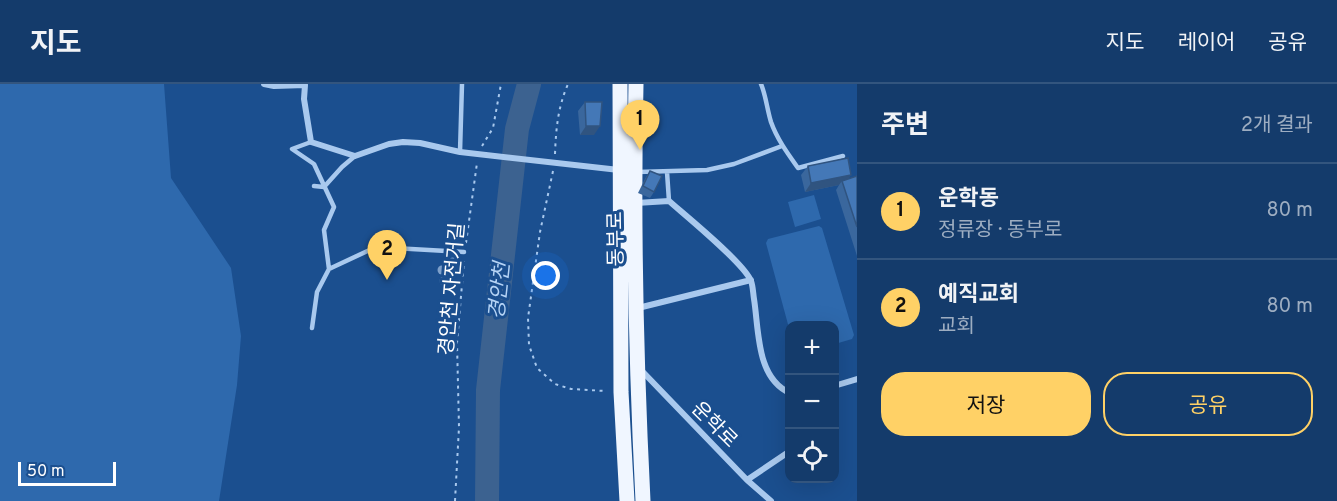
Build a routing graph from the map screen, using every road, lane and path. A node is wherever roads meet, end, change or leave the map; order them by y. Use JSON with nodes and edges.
{"nodes":[{"id":1,"x":264,"y":84,"type":"edge"},
{"id":2,"x":462,"y":84,"type":"edge"},
{"id":3,"x":501,"y":84,"type":"edge"},
{"id":4,"x":568,"y":84,"type":"edge"},
{"id":5,"x":620,"y":84,"type":"edge"},
{"id":6,"x":636,"y":84,"type":"edge"},
{"id":7,"x":761,"y":84,"type":"edge"},
{"id":8,"x":305,"y":85,"type":"edge"},
{"id":9,"x":311,"y":142,"type":"junction"},
{"id":10,"x":782,"y":146,"type":"junction"},
{"id":11,"x":460,"y":152,"type":"junction"},
{"id":12,"x":478,"y":154,"type":"junction"},
{"id":13,"x":355,"y":156,"type":"junction"},
{"id":14,"x":843,"y":156,"type":"edge"},
{"id":15,"x":555,"y":164,"type":"junction"},
{"id":16,"x":627,"y":171,"type":"junction"},
{"id":17,"x":667,"y":172,"type":"junction"},
{"id":18,"x":314,"y":186,"type":"dead end"},
{"id":19,"x":324,"y":188,"type":"junction"},
{"id":20,"x":669,"y":201,"type":"junction"},
{"id":21,"x":635,"y":203,"type":"junction"},
{"id":22,"x":464,"y":252,"type":"junction"},
{"id":23,"x":328,"y":268,"type":"junction"},
{"id":24,"x":751,"y":280,"type":"junction"},
{"id":25,"x":637,"y":309,"type":"junction"},
{"id":26,"x":312,"y":328,"type":"dead end"},
{"id":27,"x":639,"y":368,"type":"junction"},
{"id":28,"x":857,"y":379,"type":"edge"},
{"id":29,"x":839,"y":384,"type":"edge"},
{"id":30,"x":785,"y":391,"type":"edge"},
{"id":31,"x":621,"y":392,"type":"junction"},
{"id":32,"x":785,"y":454,"type":"edge"},
{"id":33,"x":747,"y":480,"type":"junction"},
{"id":34,"x":455,"y":501,"type":"edge"},
{"id":35,"x":627,"y":501,"type":"edge"},
{"id":36,"x":643,"y":501,"type":"edge"},
{"id":37,"x":771,"y":501,"type":"edge"}],
"edges":[{"from":1,"to":8,"type":"street"},
{"from":2,"to":11,"type":"lane"},
{"from":3,"to":12,"type":"path","name":"경안천 자전거길"},
{"from":4,"to":15,"type":"path"},
{"from":5,"to":16,"type":"main road"},
{"from":6,"to":16,"type":"main road","name":"동부로"},
{"from":7,"to":10,"type":"lane"},
{"from":8,"to":9,"type":"street"},
{"from":9,"to":13,"type":"street"},
{"from":9,"to":19,"type":"lane"},
{"from":10,"to":14,"type":"lane"},
{"from":10,"to":17,"type":"lane"},
{"from":11,"to":12,"type":"street"},
{"from":11,"to":13,"type":"street"},
{"from":12,"to":15,"type":"street"},
{"from":12,"to":22,"type":"path","name":"경안천 자전거길"},
{"from":13,"to":19,"type":"lane"},
{"from":15,"to":16,"type":"street"},
{"from":15,"to":31,"type":"path"},
{"from":16,"to":17,"type":"lane"},
{"from":16,"to":21,"type":"main road","name":"동부로"},
{"from":16,"to":31,"type":"main road"},
{"from":17,"to":20,"type":"lane"},
{"from":18,"to":19,"type":"lane"},
{"from":19,"to":23,"type":"lane"},
{"from":20,"to":21,"type":"street"},
{"from":20,"to":24,"type":"street"},
{"from":21,"to":25,"type":"main road","name":"동부로"},
{"from":22,"to":23,"type":"lane"},
{"from":22,"to":34,"type":"path","name":"경안천 자전거길"},
{"from":23,"to":26,"type":"lane"},
{"from":24,"to":25,"type":"street"},
{"from":24,"to":30,"type":"street"},
{"from":25,"to":27,"type":"main road","name":"동부로"},
{"from":27,"to":33,"type":"street","name":"운학로"},
{"from":27,"to":36,"type":"main road","name":"동부로"},
{"from":28,"to":29,"type":"street"},
{"from":31,"to":35,"type":"main road"},
{"from":32,"to":33,"type":"street"},
{"from":33,"to":37,"type":"street","name":"운학로"}]}
